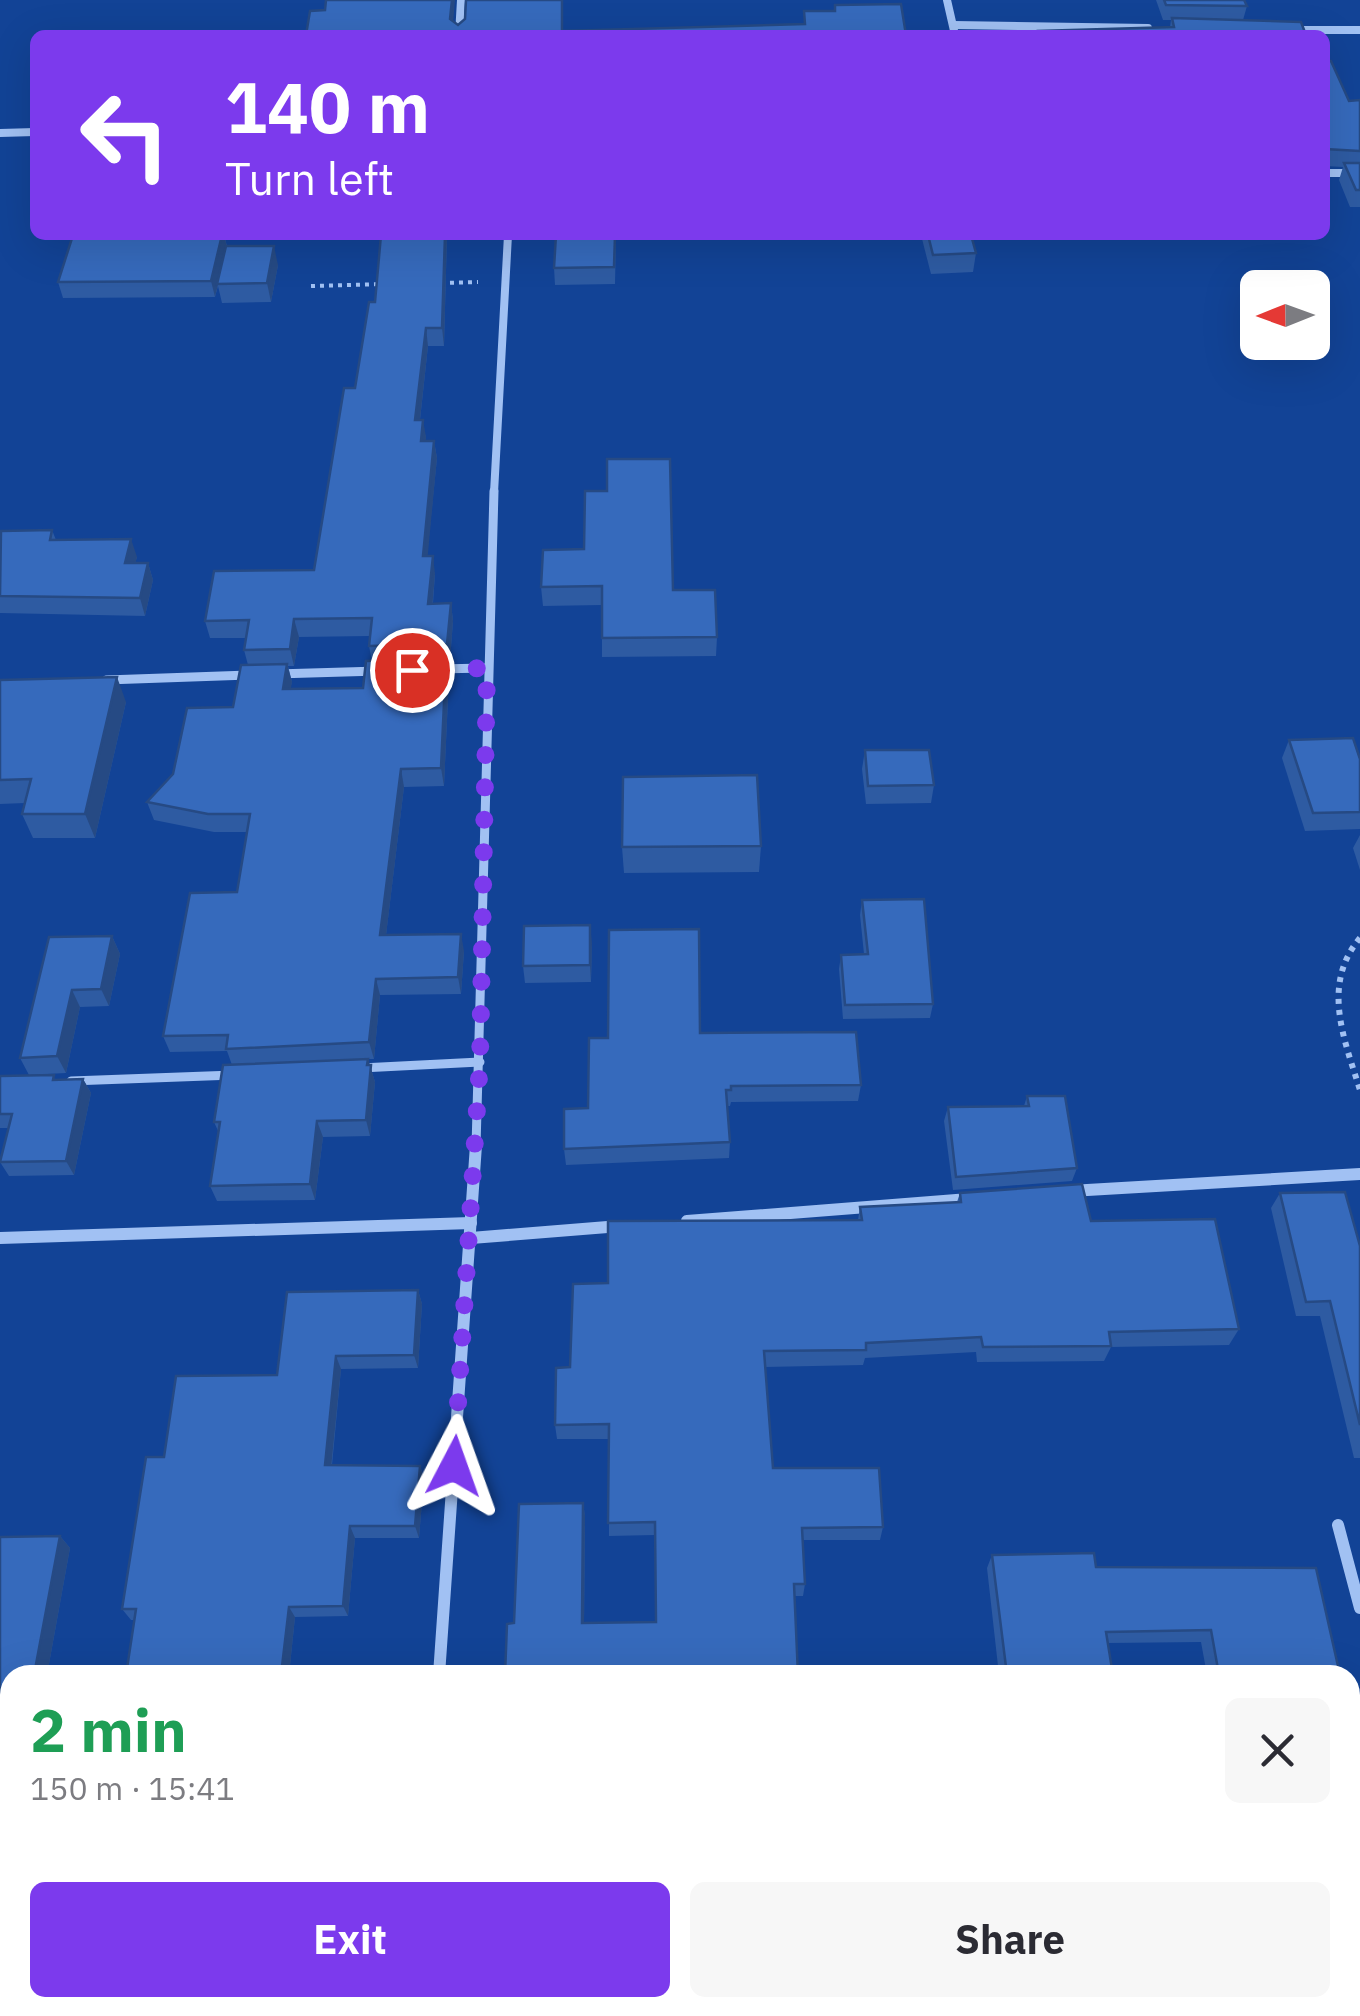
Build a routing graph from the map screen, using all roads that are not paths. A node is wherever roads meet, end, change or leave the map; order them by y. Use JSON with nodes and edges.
{"nodes":[{"id":1,"x":462,"y":0,"type":"edge"},
{"id":2,"x":948,"y":0,"type":"edge"},
{"id":3,"x":954,"y":25,"type":"junction"},
{"id":4,"x":1159,"y":28,"type":"edge"},
{"id":5,"x":459,"y":30,"type":"edge"},
{"id":6,"x":954,"y":30,"type":"edge"},
{"id":7,"x":1287,"y":30,"type":"edge"},
{"id":8,"x":1360,"y":30,"type":"edge"},
{"id":9,"x":30,"y":132,"type":"edge"},
{"id":10,"x":0,"y":133,"type":"edge"},
{"id":11,"x":1330,"y":173,"type":"edge"},
{"id":12,"x":1360,"y":173,"type":"edge"},
{"id":13,"x":508,"y":240,"type":"edge"},
{"id":14,"x":487,"y":668,"type":"junction"},
{"id":15,"x":428,"y":670,"type":"edge"},
{"id":16,"x":390,"y":671,"type":"edge"},
{"id":17,"x":273,"y":674,"type":"edge"},
{"id":18,"x":253,"y":675,"type":"edge"},
{"id":19,"x":98,"y":680,"type":"edge"},
{"id":20,"x":480,"y":1062,"type":"junction"},
{"id":21,"x":346,"y":1069,"type":"edge"},
{"id":22,"x":251,"y":1074,"type":"edge"},
{"id":23,"x":58,"y":1082,"type":"edge"},
{"id":24,"x":1360,"y":1174,"type":"edge"},
{"id":25,"x":1058,"y":1192,"type":"edge"},
{"id":26,"x":980,"y":1198,"type":"edge"},
{"id":27,"x":471,"y":1223,"type":"junction"},
{"id":28,"x":667,"y":1223,"type":"edge"},
{"id":29,"x":628,"y":1226,"type":"edge"},
{"id":30,"x":0,"y":1238,"type":"edge"},
{"id":31,"x":471,"y":1238,"type":"junction"},
{"id":32,"x":1338,"y":1525,"type":"dead end"},
{"id":33,"x":1360,"y":1608,"type":"edge"},
{"id":34,"x":440,"y":1665,"type":"edge"}],
"edges":[{"from":1,"to":5,"type":"street"},
{"from":2,"to":3,"type":"street"},
{"from":3,"to":4,"type":"street"},
{"from":3,"to":6,"type":"street"},
{"from":7,"to":8,"type":"street"},
{"from":9,"to":10,"type":"street"},
{"from":11,"to":12,"type":"street"},
{"from":13,"to":14,"type":"street"},
{"from":14,"to":15,"type":"street"},
{"from":14,"to":20,"type":"street"},
{"from":16,"to":17,"type":"street"},
{"from":18,"to":19,"type":"street"},
{"from":20,"to":21,"type":"street"},
{"from":20,"to":27,"type":"street"},
{"from":22,"to":23,"type":"street"},
{"from":24,"to":25,"type":"street"},
{"from":26,"to":28,"type":"street"},
{"from":27,"to":30,"type":"street"},
{"from":27,"to":31,"type":"street"},
{"from":29,"to":31,"type":"street"},
{"from":31,"to":34,"type":"street"},
{"from":32,"to":33,"type":"street"}]}
